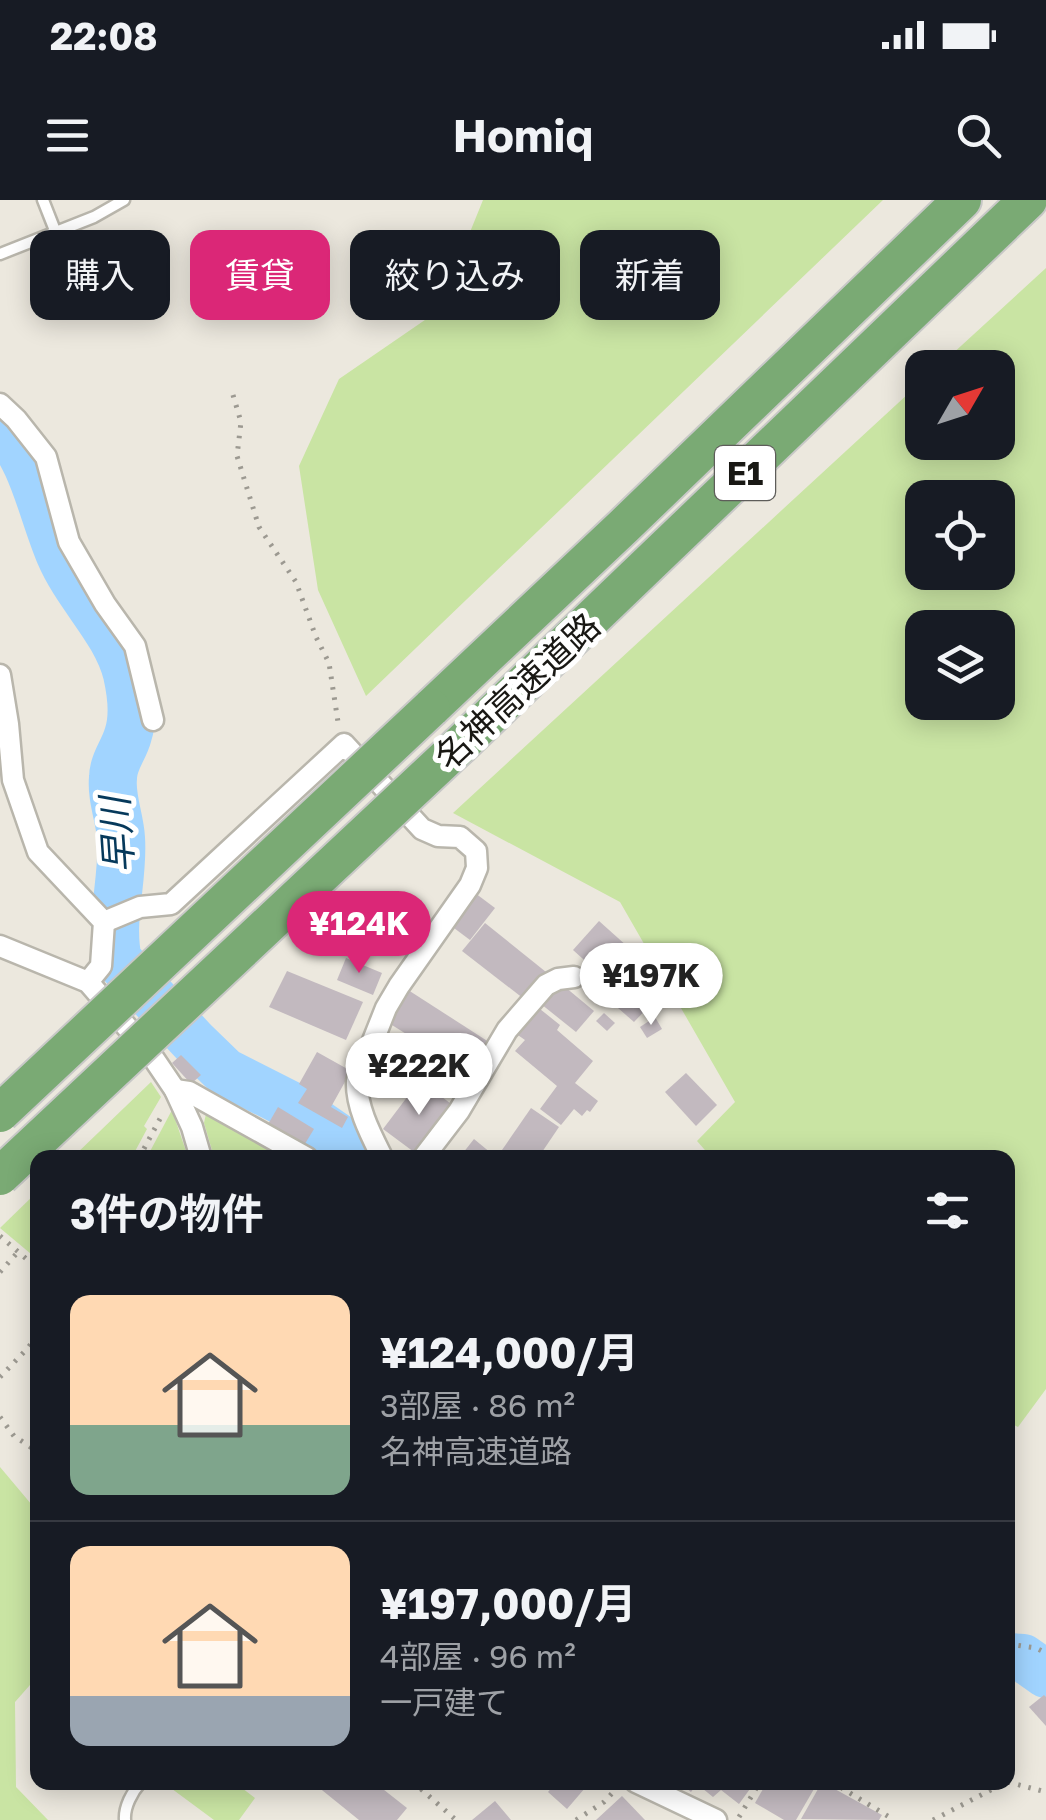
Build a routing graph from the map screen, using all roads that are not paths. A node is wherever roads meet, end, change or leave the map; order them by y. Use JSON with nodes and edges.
{"nodes":[{"id":1,"x":44,"y":200,"type":"edge"},
{"id":2,"x":124,"y":200,"type":"edge"},
{"id":3,"x":962,"y":200,"type":"edge"},
{"id":4,"x":1028,"y":200,"type":"edge"},
{"id":5,"x":55,"y":230,"type":"edge"},
{"id":6,"x":61,"y":230,"type":"edge"},
{"id":7,"x":30,"y":242,"type":"edge"},
{"id":8,"x":0,"y":254,"type":"edge"},
{"id":9,"x":0,"y":404,"type":"edge"},
{"id":10,"x":0,"y":674,"type":"edge"},
{"id":11,"x":153,"y":720,"type":"dead end"},
{"id":12,"x":112,"y":919,"type":"junction"},
{"id":13,"x":0,"y":946,"type":"edge"},
{"id":14,"x":574,"y":977,"type":"dead end"},
{"id":15,"x":88,"y":982,"type":"junction"},
{"id":16,"x":175,"y":1090,"type":"junction"},
{"id":17,"x":0,"y":1113,"type":"edge"},
{"id":18,"x":199,"y":1150,"type":"edge"},
{"id":19,"x":293,"y":1150,"type":"edge"},
{"id":20,"x":380,"y":1150,"type":"edge"},
{"id":21,"x":428,"y":1150,"type":"edge"},
{"id":22,"x":0,"y":1176,"type":"edge"},
{"id":23,"x":135,"y":1790,"type":"edge"},
{"id":24,"x":652,"y":1790,"type":"edge"},
{"id":25,"x":706,"y":1818,"type":"edge"},
{"id":26,"x":125,"y":1820,"type":"edge"}],
"edges":[{"from":1,"to":5,"type":"lane"},
{"from":2,"to":6,"type":"lane"},
{"from":3,"to":17,"type":"highway","name":"名神高速道路","number":"E1","bridge":true},
{"from":4,"to":22,"type":"highway","name":"名神高速道路","number":"E1","bridge":true},
{"from":7,"to":8,"type":"lane"},
{"from":9,"to":11,"type":"street"},
{"from":10,"to":12,"type":"street"},
{"from":12,"to":15,"type":"street"},
{"from":12,"to":20,"type":"street"},
{"from":13,"to":15,"type":"street"},
{"from":14,"to":21,"type":"street"},
{"from":15,"to":16,"type":"street"},
{"from":16,"to":18,"type":"street"},
{"from":16,"to":19,"type":"street"},
{"from":23,"to":26,"type":"lane"},
{"from":24,"to":25,"type":"street"}]}
